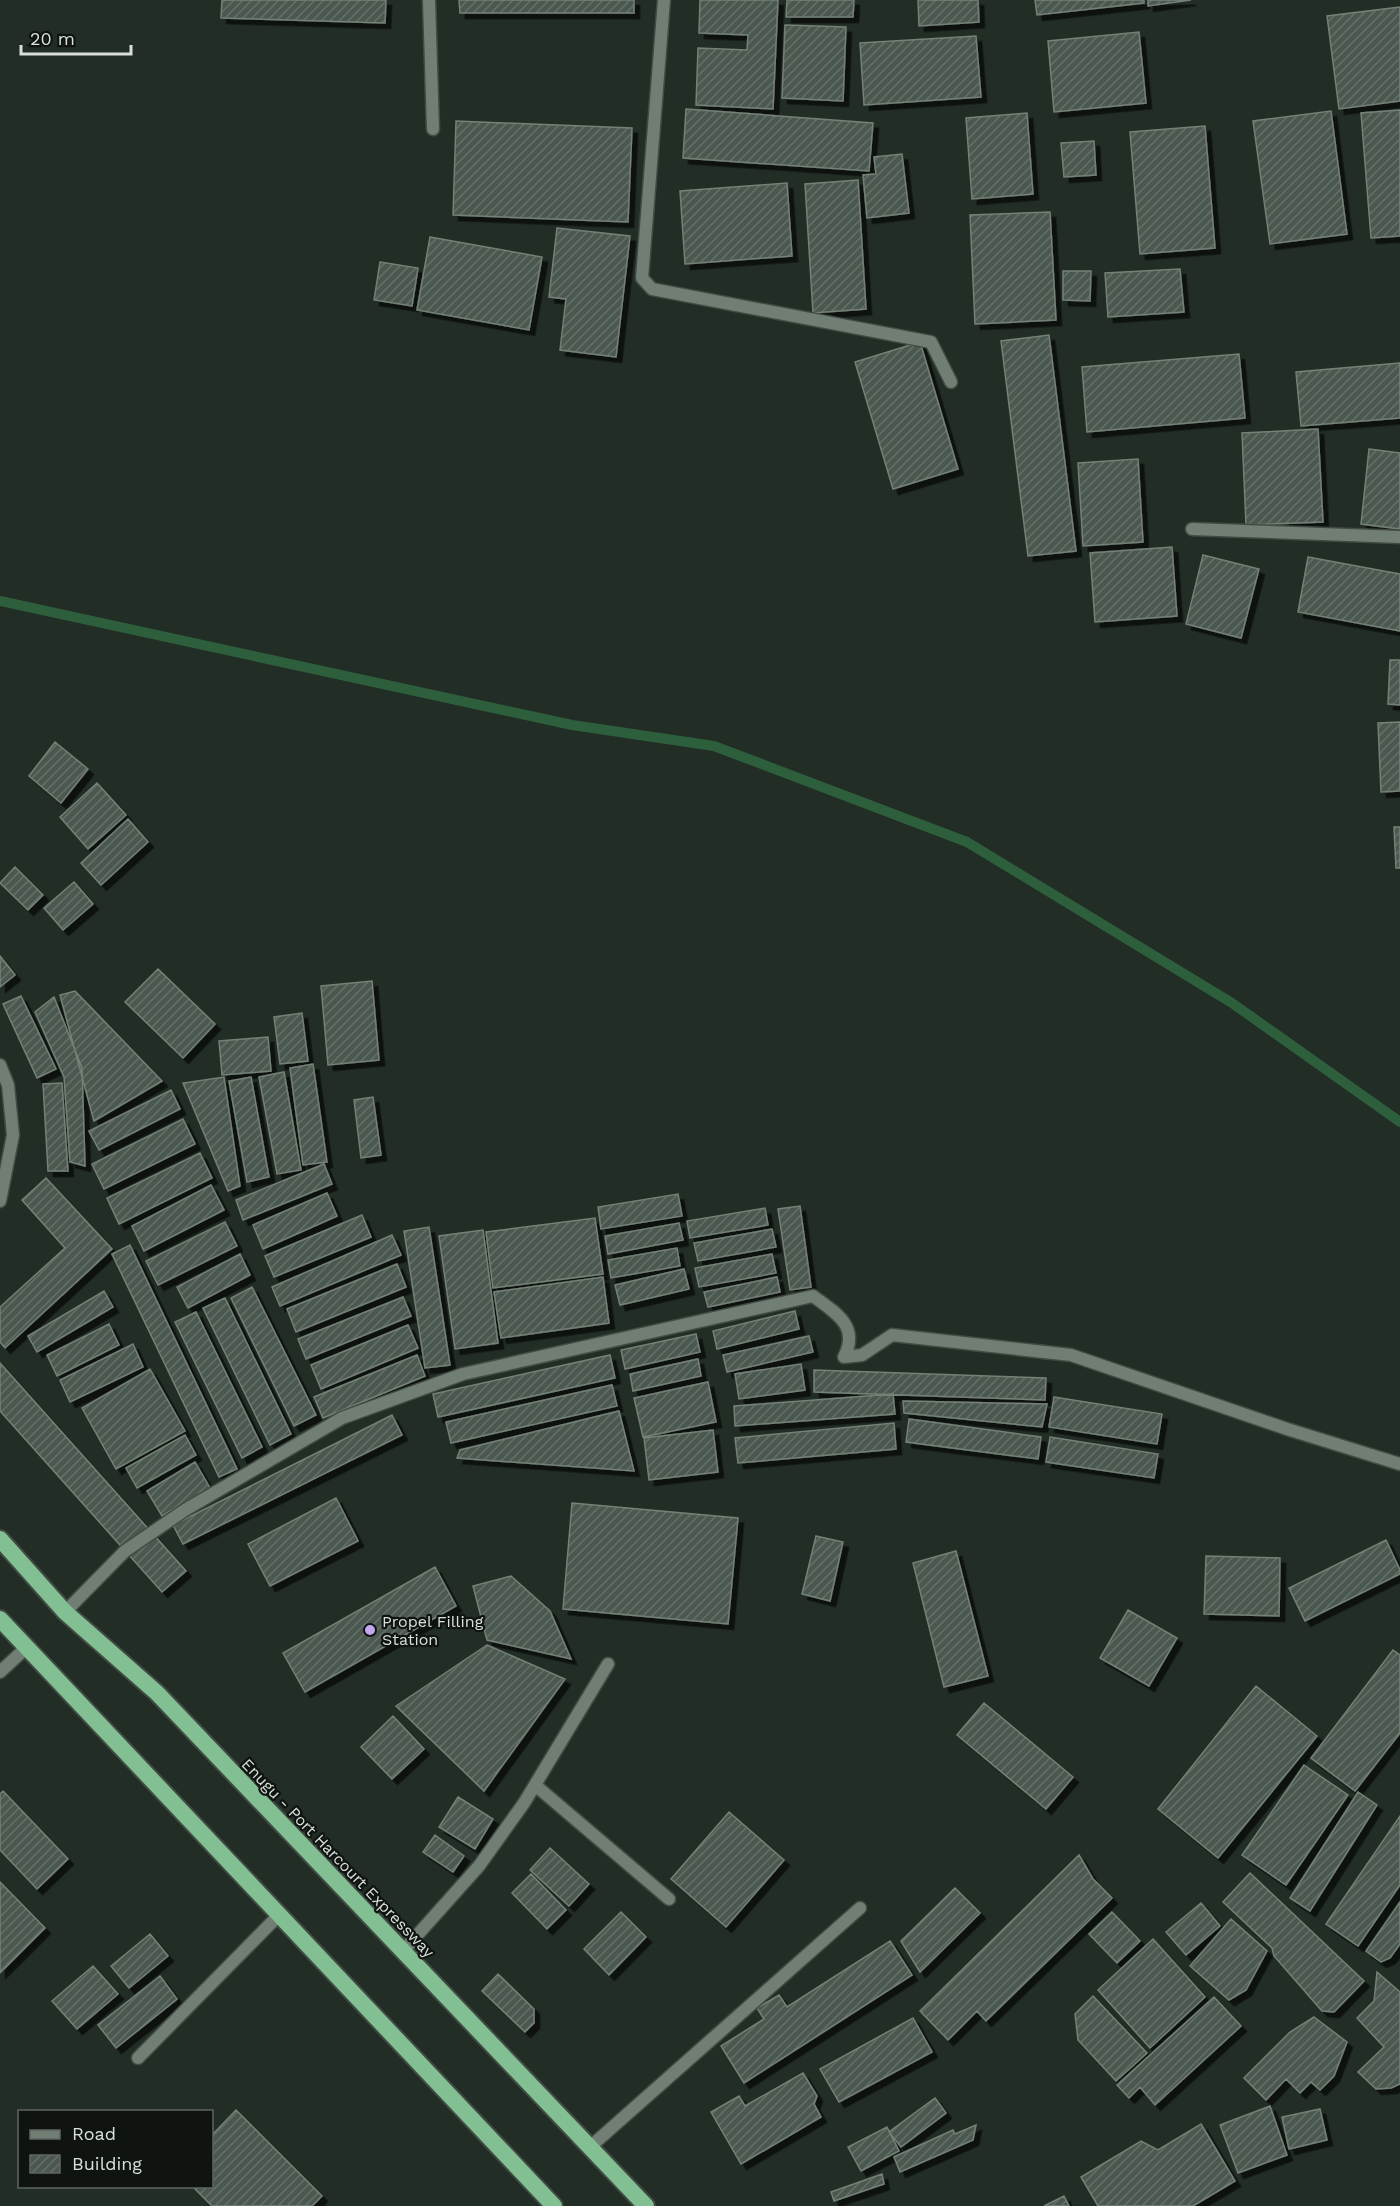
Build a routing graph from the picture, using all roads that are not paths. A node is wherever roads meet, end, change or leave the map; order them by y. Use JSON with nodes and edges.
{"nodes":[{"id":1,"x":429,"y":0,"type":"edge"},
{"id":2,"x":664,"y":0,"type":"edge"},
{"id":3,"x":434,"y":129,"type":"dead end"},
{"id":4,"x":951,"y":382,"type":"dead end"},
{"id":5,"x":1192,"y":529,"type":"dead end"},
{"id":6,"x":1400,"y":537,"type":"edge"},
{"id":7,"x":0,"y":1065,"type":"edge"},
{"id":8,"x":0,"y":1201,"type":"edge"},
{"id":9,"x":1400,"y":1464,"type":"edge"},
{"id":10,"x":0,"y":1539,"type":"edge"},
{"id":11,"x":65,"y":1612,"type":"junction"},
{"id":12,"x":0,"y":1618,"type":"edge"},
{"id":13,"x":27,"y":1647,"type":"junction"},
{"id":14,"x":608,"y":1664,"type":"dead end"},
{"id":15,"x":0,"y":1672,"type":"edge"},
{"id":16,"x":535,"y":1785,"type":"junction"},
{"id":17,"x":669,"y":1899,"type":"dead end"},
{"id":18,"x":860,"y":1908,"type":"dead end"},
{"id":19,"x":279,"y":1915,"type":"junction"},
{"id":20,"x":403,"y":1951,"type":"junction"},
{"id":21,"x":138,"y":2058,"type":"dead end"},
{"id":22,"x":590,"y":2147,"type":"junction"},
{"id":23,"x":554,"y":2206,"type":"edge"},
{"id":24,"x":646,"y":2206,"type":"edge"}],
"edges":[{"from":1,"to":3,"type":"street"},
{"from":2,"to":4,"type":"street"},
{"from":5,"to":6,"type":"street"},
{"from":7,"to":8,"type":"street"},
{"from":9,"to":11,"type":"street"},
{"from":10,"to":11,"type":"highway","name":"Enugu - Port Harcourt Expressway"},
{"from":11,"to":20,"type":"highway","name":"Enugu - Port Harcourt Expressway"},
{"from":12,"to":13,"type":"highway"},
{"from":13,"to":15,"type":"street"},
{"from":13,"to":19,"type":"highway"},
{"from":14,"to":16,"type":"street"},
{"from":16,"to":17,"type":"street"},
{"from":16,"to":20,"type":"street"},
{"from":18,"to":22,"type":"street"},
{"from":19,"to":21,"type":"street"},
{"from":19,"to":23,"type":"highway"},
{"from":20,"to":22,"type":"highway","name":"Enugu - Port Harcourt Expressway"},
{"from":22,"to":24,"type":"highway","name":"Enugu - Port Harcourt Expressway"}]}
